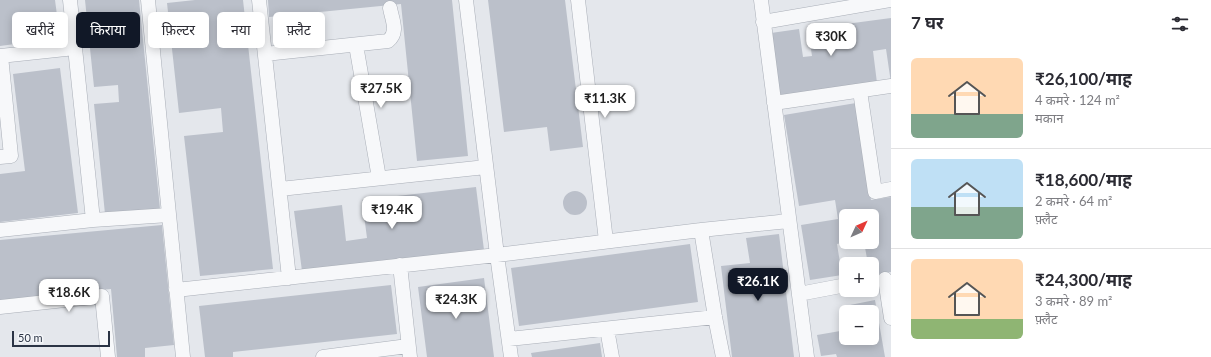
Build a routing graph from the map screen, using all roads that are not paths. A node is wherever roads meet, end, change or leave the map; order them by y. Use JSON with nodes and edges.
{"nodes":[{"id":1,"x":70,"y":0,"type":"edge"},
{"id":2,"x":148,"y":0,"type":"edge"},
{"id":3,"x":259,"y":0,"type":"edge"},
{"id":4,"x":466,"y":0,"type":"edge"},
{"id":5,"x":578,"y":0,"type":"edge"},
{"id":6,"x":761,"y":0,"type":"edge"},
{"id":7,"x":891,"y":0,"type":"edge"},
{"id":8,"x":843,"y":4,"type":"edge"},
{"id":9,"x":390,"y":8,"type":"dead end"},
{"id":10,"x":763,"y":22,"type":"junction"},
{"id":11,"x":356,"y":45,"type":"junction"},
{"id":12,"x":75,"y":48,"type":"junction"},
{"id":13,"x":265,"y":54,"type":"junction"},
{"id":14,"x":0,"y":56,"type":"edge"},
{"id":15,"x":891,"y":86,"type":"edge"},
{"id":16,"x":860,"y":91,"type":"junction"},
{"id":17,"x":774,"y":103,"type":"junction"},
{"id":18,"x":0,"y":157,"type":"edge"},
{"id":19,"x":486,"y":167,"type":"junction"},
{"id":20,"x":379,"y":178,"type":"junction"},
{"id":21,"x":280,"y":189,"type":"junction"},
{"id":22,"x":891,"y":190,"type":"edge"},
{"id":23,"x":169,"y":215,"type":"junction"},
{"id":24,"x":93,"y":220,"type":"junction"},
{"id":25,"x":790,"y":221,"type":"junction"},
{"id":26,"x":0,"y":230,"type":"edge"},
{"id":27,"x":701,"y":230,"type":"junction"},
{"id":28,"x":606,"y":241,"type":"junction"},
{"id":29,"x":497,"y":254,"type":"junction"},
{"id":30,"x":400,"y":265,"type":"junction"},
{"id":31,"x":289,"y":278,"type":"junction"},
{"id":32,"x":883,"y":279,"type":"edge"},
{"id":33,"x":839,"y":286,"type":"edge"},
{"id":34,"x":176,"y":290,"type":"junction"},
{"id":35,"x":799,"y":294,"type":"junction"},
{"id":36,"x":0,"y":307,"type":"edge"},
{"id":37,"x":715,"y":317,"type":"junction"},
{"id":38,"x":891,"y":318,"type":"edge"},
{"id":39,"x":607,"y":329,"type":"junction"},
{"id":40,"x":509,"y":339,"type":"junction"},
{"id":41,"x":409,"y":351,"type":"edge"},
{"id":42,"x":108,"y":357,"type":"edge"},
{"id":43,"x":184,"y":357,"type":"edge"},
{"id":44,"x":323,"y":357,"type":"edge"},
{"id":45,"x":511,"y":357,"type":"edge"},
{"id":46,"x":612,"y":357,"type":"edge"},
{"id":47,"x":723,"y":357,"type":"edge"},
{"id":48,"x":807,"y":357,"type":"edge"}],
"edges":[{"from":1,"to":12,"type":"street"},
{"from":2,"to":23,"type":"street"},
{"from":3,"to":13,"type":"street"},
{"from":4,"to":19,"type":"street"},
{"from":5,"to":28,"type":"street"},
{"from":6,"to":10,"type":"street"},
{"from":7,"to":8,"type":"street"},
{"from":8,"to":10,"type":"street"},
{"from":9,"to":11,"type":"street"},
{"from":10,"to":17,"type":"street"},
{"from":11,"to":13,"type":"street"},
{"from":11,"to":20,"type":"street"},
{"from":12,"to":14,"type":"street"},
{"from":12,"to":24,"type":"street"},
{"from":13,"to":21,"type":"street"},
{"from":14,"to":18,"type":"street"},
{"from":15,"to":16,"type":"street"},
{"from":16,"to":17,"type":"street"},
{"from":16,"to":22,"type":"street"},
{"from":17,"to":25,"type":"street"},
{"from":19,"to":20,"type":"street"},
{"from":19,"to":29,"type":"street"},
{"from":20,"to":21,"type":"street"},
{"from":21,"to":31,"type":"street"},
{"from":23,"to":24,"type":"street"},
{"from":23,"to":34,"type":"street"},
{"from":24,"to":26,"type":"street"},
{"from":25,"to":27,"type":"street"},
{"from":25,"to":35,"type":"street"},
{"from":27,"to":28,"type":"street"},
{"from":27,"to":37,"type":"street"},
{"from":28,"to":29,"type":"street"},
{"from":29,"to":30,"type":"street"},
{"from":29,"to":40,"type":"street"},
{"from":30,"to":31,"type":"street"},
{"from":30,"to":41,"type":"street"},
{"from":31,"to":34,"type":"street"},
{"from":32,"to":38,"type":"street"},
{"from":33,"to":35,"type":"street"},
{"from":34,"to":43,"type":"street"},
{"from":35,"to":48,"type":"street"},
{"from":36,"to":42,"type":"street"},
{"from":37,"to":39,"type":"street"},
{"from":37,"to":47,"type":"street"},
{"from":39,"to":40,"type":"street"},
{"from":39,"to":46,"type":"street"},
{"from":40,"to":45,"type":"street"},
{"from":41,"to":44,"type":"street"}]}
